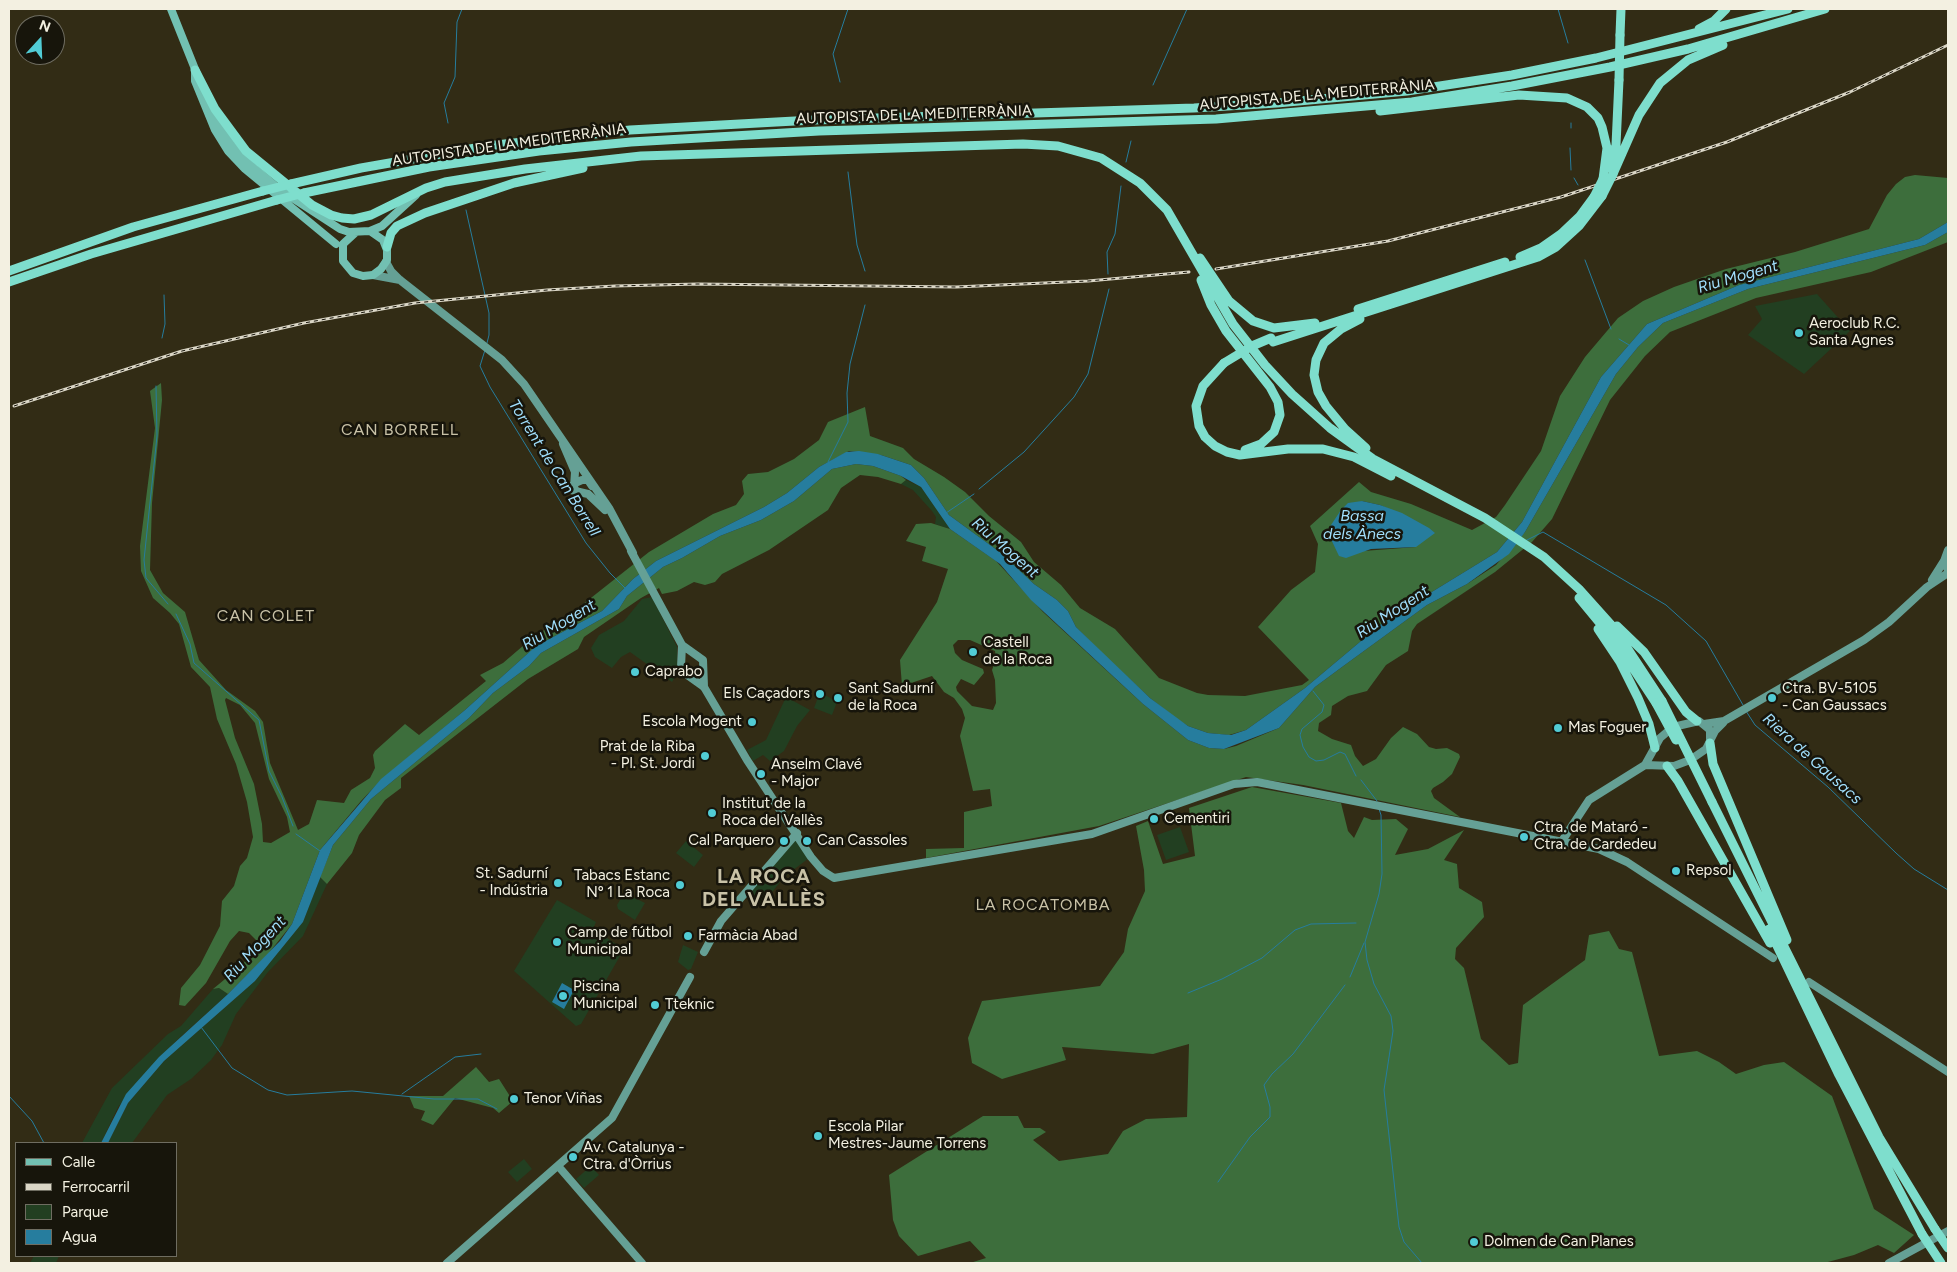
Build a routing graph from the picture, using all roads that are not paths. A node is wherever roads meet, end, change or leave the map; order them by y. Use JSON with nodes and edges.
{"nodes":[{"id":1,"x":172,"y":9,"type":"edge"},
{"id":2,"x":1621,"y":9,"type":"edge"},
{"id":3,"x":1626,"y":9,"type":"edge"},
{"id":4,"x":1726,"y":9,"type":"edge"},
{"id":5,"x":1788,"y":9,"type":"edge"},
{"id":6,"x":1825,"y":9,"type":"edge"},
{"id":7,"x":1768,"y":27,"type":"junction"},
{"id":8,"x":1623,"y":35,"type":"junction"},
{"id":9,"x":1672,"y":40,"type":"junction"},
{"id":10,"x":195,"y":70,"type":"junction"},
{"id":11,"x":1622,"y":79,"type":"junction"},
{"id":12,"x":1330,"y":110,"type":"junction"},
{"id":13,"x":1073,"y":150,"type":"junction"},
{"id":14,"x":683,"y":155,"type":"junction"},
{"id":15,"x":1613,"y":174,"type":"junction"},
{"id":16,"x":1603,"y":179,"type":"junction"},
{"id":17,"x":421,"y":191,"type":"junction"},
{"id":18,"x":1598,"y":197,"type":"junction"},
{"id":19,"x":300,"y":204,"type":"junction"},
{"id":20,"x":1174,"y":220,"type":"junction"},
{"id":21,"x":370,"y":231,"type":"junction"},
{"id":22,"x":356,"y":232,"type":"junction"},
{"id":23,"x":339,"y":247,"type":"junction"},
{"id":24,"x":387,"y":247,"type":"junction"},
{"id":25,"x":386,"y":262,"type":"junction"},
{"id":26,"x":9,"y":271,"type":"edge"},
{"id":27,"x":373,"y":275,"type":"junction"},
{"id":28,"x":400,"y":280,"type":"junction"},
{"id":29,"x":1201,"y":280,"type":"junction"},
{"id":30,"x":9,"y":282,"type":"edge"},
{"id":31,"x":1381,"y":308,"type":"junction"},
{"id":32,"x":1315,"y":322,"type":"junction"},
{"id":33,"x":1272,"y":340,"type":"junction"},
{"id":34,"x":1226,"y":365,"type":"junction"},
{"id":35,"x":562,"y":441,"type":"junction"},
{"id":36,"x":577,"y":459,"type":"junction"},
{"id":37,"x":586,"y":480,"type":"junction"},
{"id":38,"x":1405,"y":480,"type":"junction"},
{"id":39,"x":578,"y":488,"type":"junction"},
{"id":40,"x":609,"y":512,"type":"junction"},
{"id":41,"x":1948,"y":550,"type":"edge"},
{"id":42,"x":1944,"y":561,"type":"junction"},
{"id":43,"x":1948,"y":572,"type":"edge"},
{"id":44,"x":1927,"y":587,"type":"junction"},
{"id":45,"x":1584,"y":599,"type":"junction"},
{"id":46,"x":682,"y":645,"type":"junction"},
{"id":47,"x":694,"y":654,"type":"junction"},
{"id":48,"x":682,"y":661,"type":"junction"},
{"id":49,"x":702,"y":671,"type":"junction"},
{"id":50,"x":692,"y":677,"type":"junction"},
{"id":51,"x":704,"y":687,"type":"junction"},
{"id":52,"x":1724,"y":721,"type":"junction"},
{"id":53,"x":1700,"y":722,"type":"junction"},
{"id":54,"x":1710,"y":742,"type":"junction"},
{"id":55,"x":1655,"y":749,"type":"junction"},
{"id":56,"x":1645,"y":765,"type":"junction"},
{"id":57,"x":1665,"y":766,"type":"junction"},
{"id":58,"x":796,"y":834,"type":"junction"},
{"id":59,"x":1562,"y":841,"type":"junction"},
{"id":60,"x":704,"y":952,"type":"dead end"},
{"id":61,"x":1773,"y":958,"type":"dead end"},
{"id":62,"x":690,"y":977,"type":"dead end"},
{"id":63,"x":1795,"y":977,"type":"junction"},
{"id":64,"x":1810,"y":982,"type":"dead end"},
{"id":65,"x":1948,"y":1072,"type":"edge"},
{"id":66,"x":559,"y":1167,"type":"junction"},
{"id":67,"x":1948,"y":1231,"type":"edge"},
{"id":68,"x":1948,"y":1248,"type":"edge"},
{"id":69,"x":447,"y":1263,"type":"edge"},
{"id":70,"x":642,"y":1263,"type":"edge"},
{"id":71,"x":1889,"y":1263,"type":"edge"},
{"id":72,"x":1941,"y":1263,"type":"edge"}],
"edges":[{"from":1,"to":10,"type":"main road"},
{"from":2,"to":8,"type":"highway"},
{"from":3,"to":8,"type":"highway"},
{"from":4,"to":9,"type":"highway"},
{"from":5,"to":9,"type":"highway","name":"AUTOPISTA DE LA MEDITERRÀNIA"},
{"from":6,"to":7,"type":"highway","name":"AUTOPISTA DE LA MEDITERRÀNIA"},
{"from":7,"to":12,"type":"highway","name":"AUTOPISTA DE LA MEDITERRÀNIA"},
{"from":7,"to":15,"type":"highway"},
{"from":8,"to":11,"type":"highway","bridge":true},
{"from":9,"to":26,"type":"highway","name":"AUTOPISTA DE LA MEDITERRÀNIA","bridge":true},
{"from":10,"to":17,"type":"highway"},
{"from":10,"to":19,"type":"main road"},
{"from":10,"to":23,"type":"main road"},
{"from":11,"to":15,"type":"highway"},
{"from":11,"to":16,"type":"highway"},
{"from":12,"to":16,"type":"highway"},
{"from":12,"to":30,"type":"highway","name":"AUTOPISTA DE LA MEDITERRÀNIA","bridge":true},
{"from":13,"to":14,"type":"highway"},
{"from":13,"to":20,"type":"highway"},
{"from":13,"to":29,"type":"highway"},
{"from":14,"to":17,"type":"highway"},
{"from":14,"to":24,"type":"highway"},
{"from":15,"to":18,"type":"highway","bridge":true},
{"from":16,"to":18,"type":"highway","bridge":true},
{"from":17,"to":21,"type":"main road"},
{"from":18,"to":31,"type":"highway"},
{"from":18,"to":32,"type":"highway"},
{"from":19,"to":22,"type":"main road"},
{"from":19,"to":23,"type":"main road"},
{"from":20,"to":32,"type":"highway"},
{"from":20,"to":38,"type":"highway"},
{"from":21,"to":22,"type":"main road"},
{"from":21,"to":24,"type":"main road"},
{"from":22,"to":23,"type":"main road"},
{"from":23,"to":27,"type":"main road"},
{"from":24,"to":25,"type":"main road"},
{"from":25,"to":27,"type":"main road"},
{"from":25,"to":28,"type":"street"},
{"from":27,"to":28,"type":"street"},
{"from":28,"to":35,"type":"street"},
{"from":29,"to":34,"type":"highway"},
{"from":29,"to":38,"type":"highway"},
{"from":31,"to":33,"type":"highway"},
{"from":31,"to":38,"type":"highway"},
{"from":32,"to":33,"type":"highway"},
{"from":33,"to":34,"type":"highway"},
{"from":34,"to":38,"type":"highway"},
{"from":35,"to":36,"type":"street"},
{"from":35,"to":37,"type":"street"},
{"from":35,"to":39,"type":"street"},
{"from":36,"to":37,"type":"street"},
{"from":36,"to":40,"type":"street"},
{"from":37,"to":39,"type":"street"},
{"from":37,"to":39,"type":"street"},
{"from":37,"to":40,"type":"street"},
{"from":38,"to":45,"type":"highway"},
{"from":39,"to":40,"type":"street"},
{"from":40,"to":46,"type":"street"},
{"from":41,"to":42,"type":"street"},
{"from":42,"to":43,"type":"street"},
{"from":42,"to":44,"type":"street"},
{"from":43,"to":44,"type":"street"},
{"from":44,"to":52,"type":"street"},
{"from":45,"to":53,"type":"highway"},
{"from":45,"to":55,"type":"highway"},
{"from":45,"to":63,"type":"highway","bridge":true},
{"from":46,"to":47,"type":"street"},
{"from":46,"to":48,"type":"street"},
{"from":47,"to":48,"type":"street"},
{"from":47,"to":49,"type":"street"},
{"from":48,"to":50,"type":"street"},
{"from":49,"to":50,"type":"street"},
{"from":49,"to":51,"type":"street"},
{"from":50,"to":51,"type":"street"},
{"from":51,"to":58,"type":"street"},
{"from":52,"to":53,"type":"street"},
{"from":52,"to":54,"type":"street"},
{"from":53,"to":54,"type":"street"},
{"from":53,"to":55,"type":"street"},
{"from":54,"to":57,"type":"street"},
{"from":54,"to":63,"type":"highway"},
{"from":55,"to":56,"type":"street"},
{"from":55,"to":57,"type":"street"},
{"from":56,"to":57,"type":"street"},
{"from":56,"to":59,"type":"street"},
{"from":57,"to":63,"type":"highway"},
{"from":58,"to":59,"type":"street"},
{"from":58,"to":60,"type":"street"},
{"from":59,"to":61,"type":"street"},
{"from":62,"to":66,"type":"street"},
{"from":63,"to":68,"type":"highway","bridge":true},
{"from":63,"to":72,"type":"highway","bridge":true},
{"from":64,"to":65,"type":"street"},
{"from":66,"to":69,"type":"street"},
{"from":66,"to":70,"type":"street"},
{"from":67,"to":71,"type":"street"}]}
